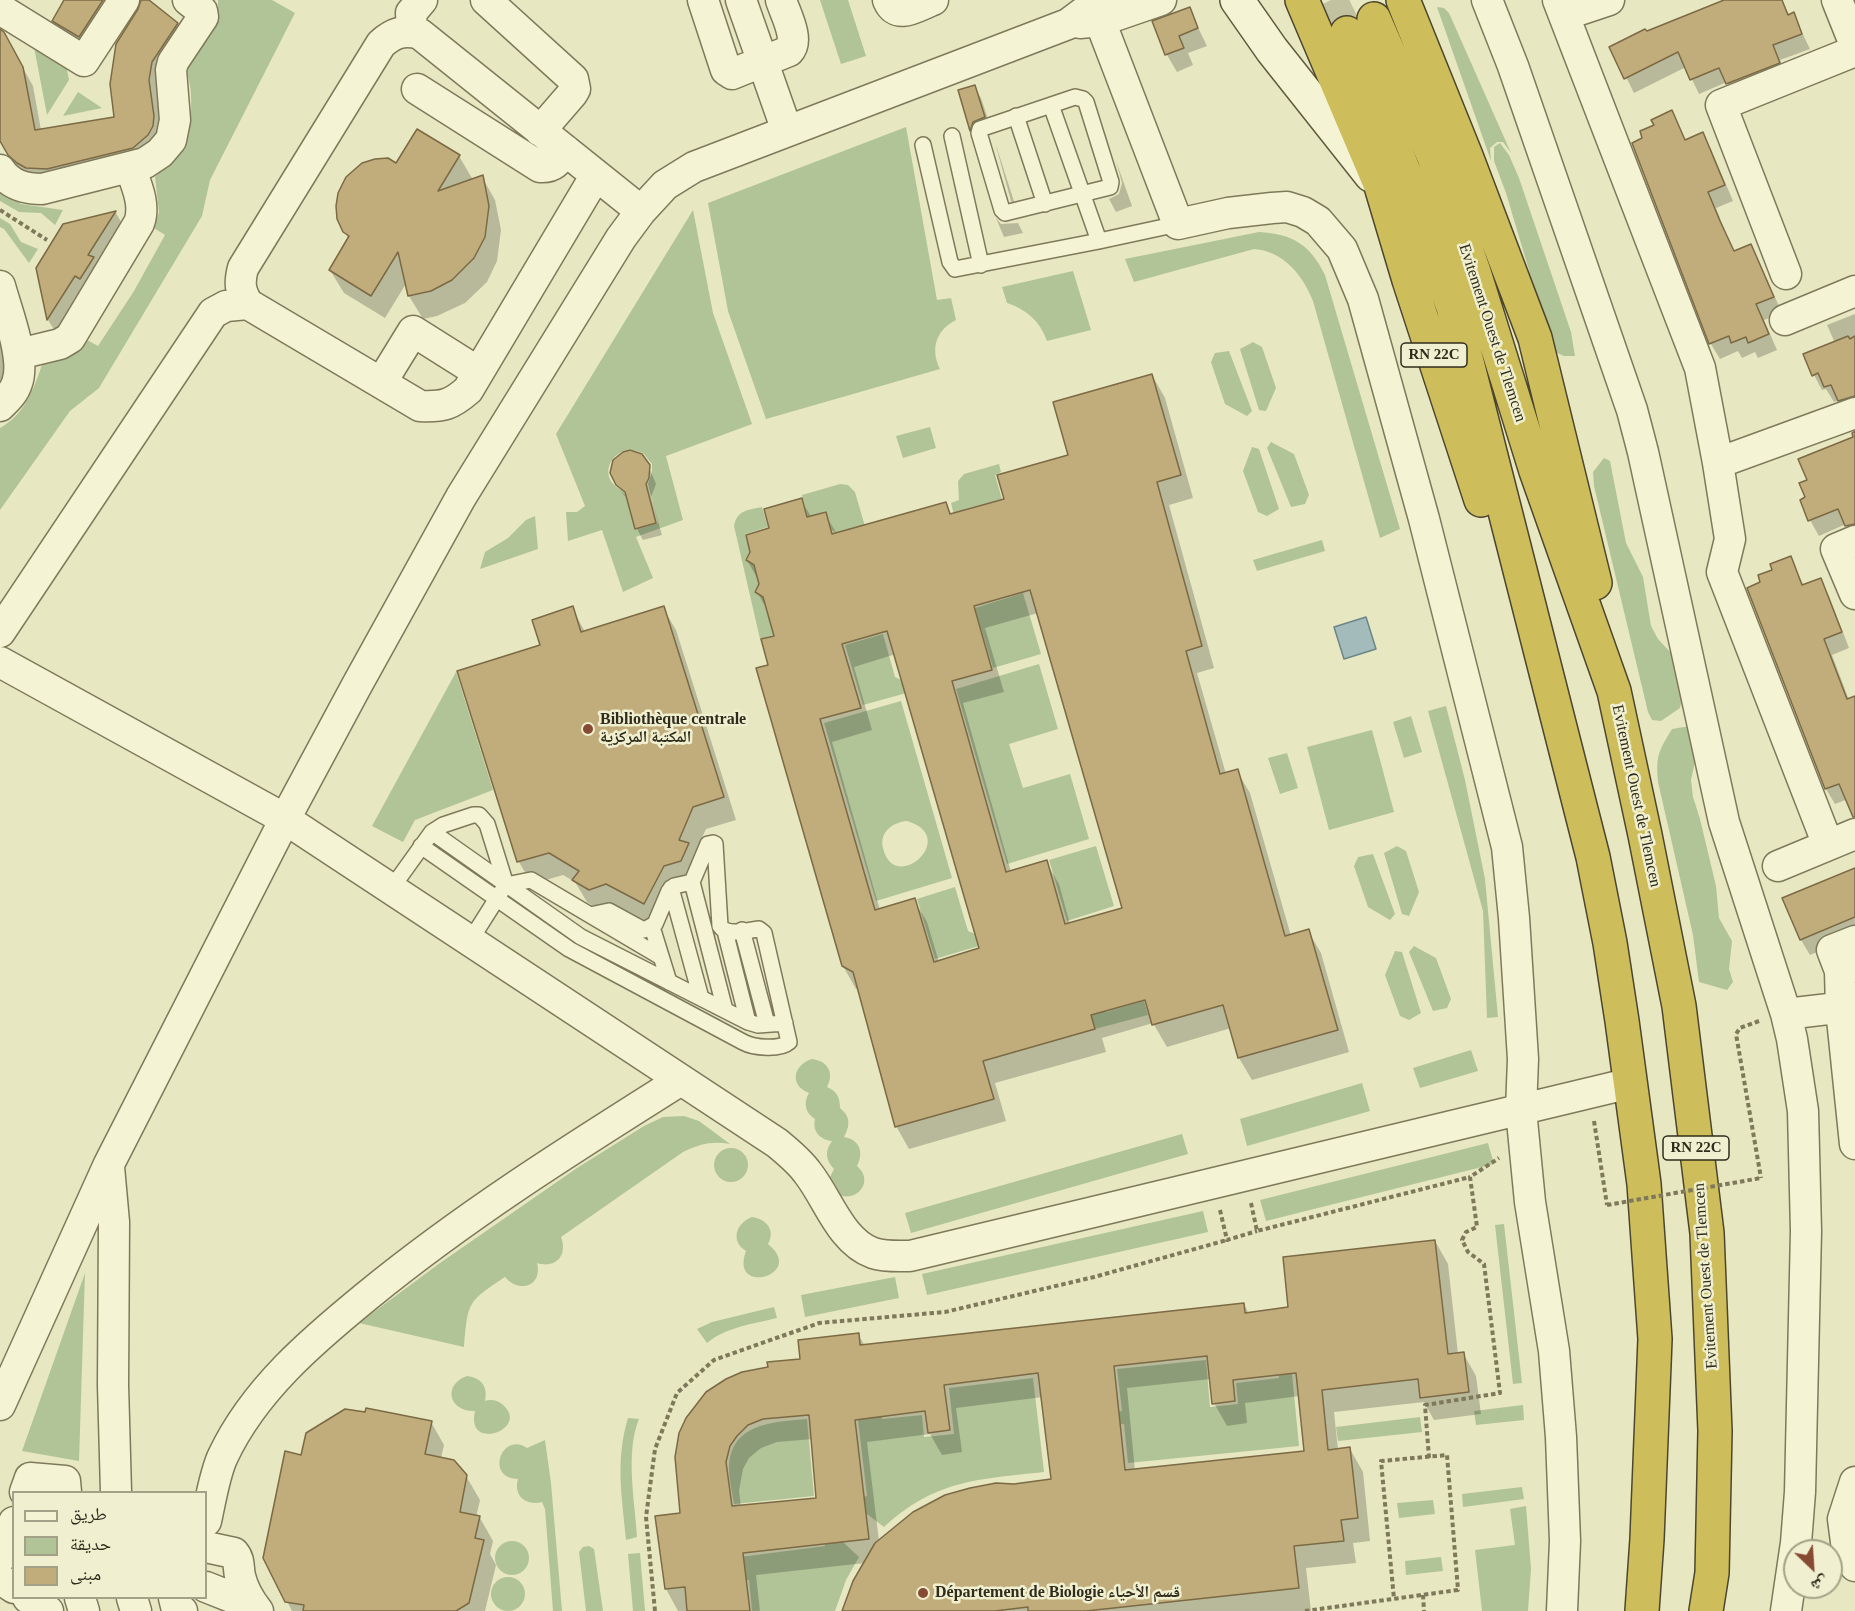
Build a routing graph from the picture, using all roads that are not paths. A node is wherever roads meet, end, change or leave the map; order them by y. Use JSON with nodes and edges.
{"nodes":[{"id":1,"x":124,"y":0,"type":"edge"},
{"id":2,"x":188,"y":0,"type":"edge"},
{"id":3,"x":422,"y":0,"type":"edge"},
{"id":4,"x":486,"y":0,"type":"edge"},
{"id":5,"x":703,"y":0,"type":"edge"},
{"id":6,"x":741,"y":0,"type":"edge"},
{"id":7,"x":781,"y":0,"type":"edge"},
{"id":8,"x":888,"y":0,"type":"edge"},
{"id":9,"x":933,"y":0,"type":"edge"},
{"id":10,"x":1161,"y":0,"type":"edge"},
{"id":11,"x":1238,"y":0,"type":"edge"},
{"id":12,"x":1302,"y":0,"type":"edge"},
{"id":13,"x":1473,"y":0,"type":"edge"},
{"id":14,"x":1487,"y":0,"type":"edge"},
{"id":15,"x":1609,"y":0,"type":"edge"},
{"id":16,"x":1837,"y":0,"type":"edge"},
{"id":17,"x":1561,"y":4,"type":"edge"},
{"id":18,"x":1097,"y":7,"type":"edge"},
{"id":19,"x":1410,"y":7,"type":"edge"},
{"id":20,"x":16,"y":10,"type":"edge"},
{"id":21,"x":412,"y":32,"type":"junction"},
{"id":22,"x":1855,"y":45,"type":"edge"},
{"id":23,"x":1855,"y":51,"type":"edge"},
{"id":24,"x":762,"y":63,"type":"junction"},
{"id":25,"x":1513,"y":66,"type":"junction"},
{"id":26,"x":417,"y":89,"type":"dead end"},
{"id":27,"x":1051,"y":105,"type":"junction"},
{"id":28,"x":1016,"y":117,"type":"junction"},
{"id":29,"x":540,"y":131,"type":"junction"},
{"id":30,"x":787,"y":131,"type":"junction"},
{"id":31,"x":952,"y":136,"type":"dead end"},
{"id":32,"x":923,"y":145,"type":"dead end"},
{"id":33,"x":565,"y":150,"type":"junction"},
{"id":34,"x":130,"y":167,"type":"junction"},
{"id":35,"x":0,"y":170,"type":"edge"},
{"id":36,"x":596,"y":175,"type":"junction"},
{"id":37,"x":1381,"y":186,"type":"junction"},
{"id":38,"x":1083,"y":195,"type":"junction"},
{"id":39,"x":1045,"y":204,"type":"junction"},
{"id":40,"x":641,"y":211,"type":"junction"},
{"id":41,"x":1178,"y":224,"type":"junction"},
{"id":42,"x":1099,"y":241,"type":"junction"},
{"id":43,"x":981,"y":265,"type":"junction"},
{"id":44,"x":243,"y":268,"type":"junction"},
{"id":45,"x":1786,"y":274,"type":"dead end"},
{"id":46,"x":0,"y":286,"type":"edge"},
{"id":47,"x":1855,"y":291,"type":"edge"},
{"id":48,"x":248,"y":304,"type":"junction"},
{"id":49,"x":213,"y":313,"type":"junction"},
{"id":50,"x":1785,"y":321,"type":"dead end"},
{"id":51,"x":19,"y":354,"type":"junction"},
{"id":52,"x":470,"y":367,"type":"junction"},
{"id":53,"x":381,"y":383,"type":"junction"},
{"id":54,"x":0,"y":406,"type":"edge"},
{"id":55,"x":1855,"y":413,"type":"edge"},
{"id":56,"x":1718,"y":463,"type":"junction"},
{"id":57,"x":1855,"y":541,"type":"edge"},
{"id":58,"x":1855,"y":594,"type":"edge"},
{"id":59,"x":0,"y":632,"type":"edge"},
{"id":60,"x":0,"y":662,"type":"edge"},
{"id":61,"x":1614,"y":691,"type":"junction"},
{"id":62,"x":1557,"y":713,"type":"junction"},
{"id":63,"x":285,"y":819,"type":"junction"},
{"id":64,"x":432,"y":832,"type":"junction"},
{"id":65,"x":1855,"y":834,"type":"edge"},
{"id":66,"x":1828,"y":845,"type":"junction"},
{"id":67,"x":421,"y":846,"type":"junction"},
{"id":68,"x":1778,"y":866,"type":"dead end"},
{"id":69,"x":692,"y":882,"type":"junction"},
{"id":70,"x":506,"y":885,"type":"junction"},
{"id":71,"x":671,"y":888,"type":"junction"},
{"id":72,"x":391,"y":889,"type":"junction"},
{"id":73,"x":497,"y":899,"type":"junction"},
{"id":74,"x":590,"y":915,"type":"junction"},
{"id":75,"x":652,"y":927,"type":"junction"},
{"id":76,"x":742,"y":930,"type":"junction"},
{"id":77,"x":725,"y":931,"type":"junction"},
{"id":78,"x":470,"y":941,"type":"junction"},
{"id":79,"x":1855,"y":941,"type":"edge"},
{"id":80,"x":661,"y":957,"type":"junction"},
{"id":81,"x":1848,"y":969,"type":"edge"},
{"id":82,"x":669,"y":982,"type":"junction"},
{"id":83,"x":701,"y":998,"type":"junction"},
{"id":84,"x":1848,"y":1008,"type":"edge"},
{"id":85,"x":725,"y":1010,"type":"junction"},
{"id":86,"x":1786,"y":1014,"type":"junction"},
{"id":87,"x":748,"y":1022,"type":"junction"},
{"id":88,"x":785,"y":1023,"type":"junction"},
{"id":89,"x":767,"y":1024,"type":"junction"},
{"id":90,"x":681,"y":1080,"type":"junction"},
{"id":91,"x":1631,"y":1083,"type":"junction"},
{"id":92,"x":1521,"y":1110,"type":"junction"},
{"id":93,"x":1855,"y":1144,"type":"edge"},
{"id":94,"x":109,"y":1164,"type":"junction"},
{"id":95,"x":2,"y":1392,"type":"edge"},
{"id":96,"x":1855,"y":1482,"type":"edge"},
{"id":97,"x":26,"y":1491,"type":"edge"},
{"id":98,"x":66,"y":1491,"type":"edge"},
{"id":99,"x":116,"y":1491,"type":"edge"},
{"id":100,"x":207,"y":1517,"type":"edge"},
{"id":101,"x":1795,"y":1539,"type":"edge"},
{"id":102,"x":207,"y":1547,"type":"edge"},
{"id":103,"x":1855,"y":1566,"type":"edge"},
{"id":104,"x":207,"y":1587,"type":"edge"},
{"id":105,"x":30,"y":1599,"type":"edge"},
{"id":106,"x":174,"y":1599,"type":"edge"},
{"id":107,"x":1791,"y":1599,"type":"edge"},
{"id":108,"x":256,"y":1609,"type":"edge"},
{"id":109,"x":48,"y":1611,"type":"edge"},
{"id":110,"x":182,"y":1611,"type":"edge"},
{"id":111,"x":1562,"y":1611,"type":"edge"},
{"id":112,"x":1642,"y":1611,"type":"edge"},
{"id":113,"x":1706,"y":1611,"type":"edge"},
{"id":114,"x":1810,"y":1611,"type":"edge"}],
"edges":[{"from":1,"to":20,"type":"street"},
{"from":2,"to":34,"type":"street"},
{"from":3,"to":21,"type":"street"},
{"from":4,"to":29,"type":"street"},
{"from":5,"to":24,"type":"street"},
{"from":6,"to":24,"type":"street"},
{"from":7,"to":24,"type":"street"},
{"from":8,"to":9,"type":"street"},
{"from":10,"to":18,"type":"street"},
{"from":11,"to":37,"type":"main road"},
{"from":12,"to":37,"type":"highway","number":"RN 22C"},
{"from":13,"to":25,"type":"street"},
{"from":14,"to":25,"type":"street"},
{"from":15,"to":17,"type":"street"},
{"from":16,"to":22,"type":"street"},
{"from":17,"to":56,"type":"street"},
{"from":18,"to":30,"type":"street"},
{"from":18,"to":41,"type":"street"},
{"from":19,"to":61,"type":"highway","number":"RN 22C"},
{"from":21,"to":29,"type":"street"},
{"from":21,"to":44,"type":"street"},
{"from":23,"to":45,"type":"street"},
{"from":24,"to":30,"type":"street"},
{"from":25,"to":86,"type":"street"},
{"from":26,"to":33,"type":"street"},
{"from":27,"to":28,"type":"lane"},
{"from":27,"to":38,"type":"lane"},
{"from":27,"to":38,"type":"lane"},
{"from":28,"to":39,"type":"lane"},
{"from":28,"to":39,"type":"lane"},
{"from":29,"to":33,"type":"street"},
{"from":30,"to":40,"type":"street"},
{"from":31,"to":43,"type":"lane"},
{"from":32,"to":43,"type":"lane"},
{"from":33,"to":36,"type":"street"},
{"from":34,"to":35,"type":"street"},
{"from":34,"to":51,"type":"street"},
{"from":36,"to":40,"type":"street"},
{"from":36,"to":52,"type":"street"},
{"from":37,"to":62,"type":"highway","number":"RN 22C"},
{"from":38,"to":39,"type":"lane"},
{"from":38,"to":42,"type":"lane"},
{"from":40,"to":63,"type":"street"},
{"from":41,"to":42,"type":"lane"},
{"from":41,"to":92,"type":"street"},
{"from":42,"to":43,"type":"lane"},
{"from":44,"to":48,"type":"street"},
{"from":44,"to":49,"type":"street"},
{"from":46,"to":51,"type":"street"},
{"from":47,"to":50,"type":"street"},
{"from":48,"to":49,"type":"street"},
{"from":48,"to":53,"type":"street"},
{"from":49,"to":59,"type":"street"},
{"from":51,"to":54,"type":"street"},
{"from":52,"to":53,"type":"street"},
{"from":52,"to":53,"type":"street"},
{"from":55,"to":56,"type":"street"},
{"from":56,"to":66,"type":"street"},
{"from":57,"to":58,"type":"street"},
{"from":60,"to":63,"type":"street"},
{"from":61,"to":62,"type":"highway","name":"Evitement Ouest de Tlemcen","number":"RN 22C"},
{"from":61,"to":113,"type":"highway","name":"Evitement Ouest de Tlemcen","number":"RN 22C"},
{"from":62,"to":91,"type":"highway","name":"Evitement Ouest de Tlemcen","number":"RN 22C"},
{"from":63,"to":72,"type":"street"},
{"from":63,"to":94,"type":"street"},
{"from":64,"to":67,"type":"lane"},
{"from":64,"to":70,"type":"lane"},
{"from":64,"to":70,"type":"lane"},
{"from":65,"to":66,"type":"street"},
{"from":66,"to":68,"type":"street"},
{"from":67,"to":72,"type":"lane"},
{"from":67,"to":73,"type":"lane"},
{"from":69,"to":71,"type":"lane"},
{"from":69,"to":77,"type":"lane"},
{"from":69,"to":85,"type":"lane"},
{"from":70,"to":73,"type":"lane"},
{"from":70,"to":74,"type":"lane"},
{"from":70,"to":82,"type":"lane"},
{"from":71,"to":75,"type":"lane"},
{"from":71,"to":83,"type":"lane"},
{"from":72,"to":78,"type":"street"},
{"from":73,"to":78,"type":"lane"},
{"from":73,"to":88,"type":"lane"},
{"from":74,"to":75,"type":"lane"},
{"from":74,"to":80,"type":"lane"},
{"from":75,"to":80,"type":"lane"},
{"from":76,"to":77,"type":"lane"},
{"from":76,"to":88,"type":"lane"},
{"from":76,"to":89,"type":"lane"},
{"from":77,"to":87,"type":"lane"},
{"from":78,"to":90,"type":"street"},
{"from":79,"to":81,"type":"street"},
{"from":80,"to":82,"type":"lane"},
{"from":81,"to":84,"type":"street"},
{"from":82,"to":83,"type":"lane"},
{"from":83,"to":85,"type":"lane"},
{"from":84,"to":86,"type":"street"},
{"from":84,"to":93,"type":"street"},
{"from":85,"to":87,"type":"lane"},
{"from":86,"to":101,"type":"street"},
{"from":87,"to":89,"type":"lane"},
{"from":88,"to":89,"type":"lane"},
{"from":90,"to":92,"type":"street"},
{"from":90,"to":100,"type":"street"},
{"from":91,"to":92,"type":"street"},
{"from":91,"to":112,"type":"highway","name":"Evitement Ouest de Tlemcen","number":"RN 22C"},
{"from":92,"to":111,"type":"street"},
{"from":94,"to":95,"type":"street"},
{"from":94,"to":99,"type":"street"},
{"from":96,"to":103,"type":"street"},
{"from":97,"to":98,"type":"street"},
{"from":102,"to":108,"type":"street"},
{"from":104,"to":108,"type":"street"},
{"from":105,"to":109,"type":"street"},
{"from":106,"to":110,"type":"street"},
{"from":107,"to":114,"type":"street"}]}
